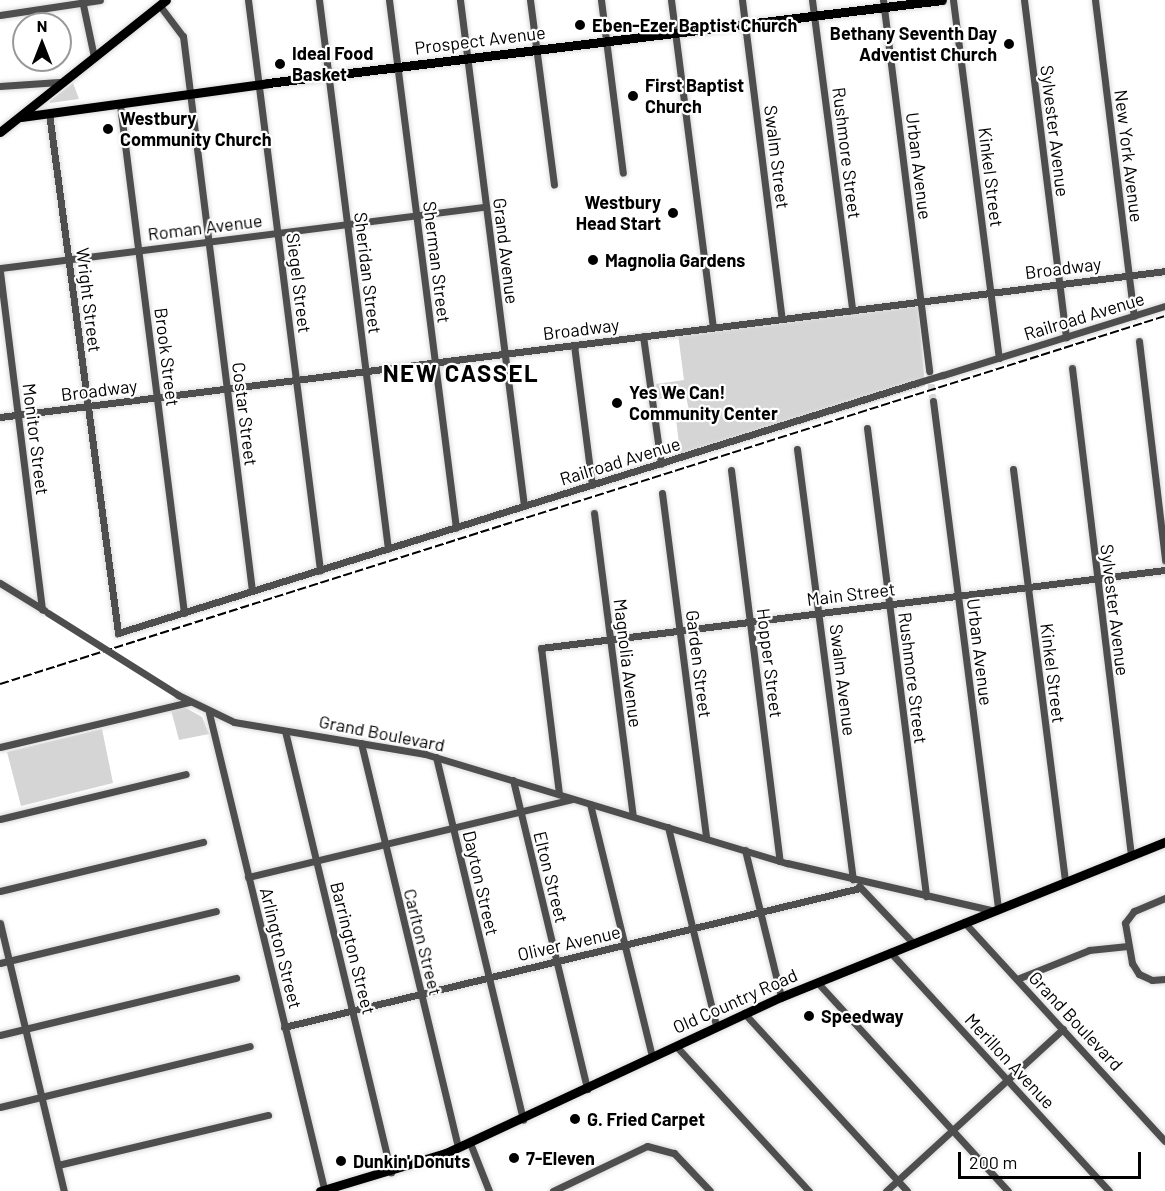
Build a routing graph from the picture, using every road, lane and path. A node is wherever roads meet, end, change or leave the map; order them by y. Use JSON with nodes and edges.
{"nodes":[{"id":1,"x":100,"y":0,"type":"edge"},
{"id":2,"x":248,"y":0,"type":"edge"},
{"id":3,"x":319,"y":0,"type":"edge"},
{"id":4,"x":389,"y":0,"type":"edge"},
{"id":5,"x":460,"y":0,"type":"edge"},
{"id":6,"x":530,"y":0,"type":"edge"},
{"id":7,"x":601,"y":0,"type":"edge"},
{"id":8,"x":671,"y":0,"type":"edge"},
{"id":9,"x":742,"y":0,"type":"edge"},
{"id":10,"x":812,"y":0,"type":"edge"},
{"id":11,"x":942,"y":0,"type":"edge"},
{"id":12,"x":953,"y":0,"type":"edge"},
{"id":13,"x":1024,"y":0,"type":"edge"},
{"id":14,"x":1095,"y":0,"type":"edge"},
{"id":15,"x":82,"y":1,"type":"edge"},
{"id":16,"x":163,"y":3,"type":"edge"},
{"id":17,"x":883,"y":4,"type":"edge"},
{"id":18,"x":0,"y":15,"type":"edge"},
{"id":19,"x":814,"y":16,"type":"junction"},
{"id":20,"x":745,"y":25,"type":"junction"},
{"id":21,"x":676,"y":34,"type":"junction"},
{"id":22,"x":606,"y":42,"type":"junction"},
{"id":23,"x":536,"y":49,"type":"junction"},
{"id":24,"x":94,"y":57,"type":"junction"},
{"id":25,"x":467,"y":58,"type":"junction"},
{"id":26,"x":397,"y":67,"type":"junction"},
{"id":27,"x":328,"y":75,"type":"junction"},
{"id":28,"x":59,"y":82,"type":"junction"},
{"id":29,"x":259,"y":84,"type":"junction"},
{"id":30,"x":0,"y":86,"type":"edge"},
{"id":31,"x":190,"y":94,"type":"junction"},
{"id":32,"x":120,"y":105,"type":"junction"},
{"id":33,"x":49,"y":113,"type":"junction"},
{"id":34,"x":21,"y":117,"type":"junction"},
{"id":35,"x":0,"y":132,"type":"edge"},
{"id":36,"x":623,"y":173,"type":"dead end"},
{"id":37,"x":554,"y":184,"type":"dead end"},
{"id":38,"x":486,"y":207,"type":"junction"},
{"id":39,"x":416,"y":215,"type":"junction"},
{"id":40,"x":347,"y":224,"type":"junction"},
{"id":41,"x":277,"y":233,"type":"junction"},
{"id":42,"x":208,"y":241,"type":"junction"},
{"id":43,"x":138,"y":250,"type":"junction"},
{"id":44,"x":69,"y":259,"type":"junction"},
{"id":45,"x":0,"y":270,"type":"edge"},
{"id":46,"x":1165,"y":271,"type":"edge"},
{"id":47,"x":1129,"y":275,"type":"junction"},
{"id":48,"x":1059,"y":284,"type":"junction"},
{"id":49,"x":990,"y":292,"type":"junction"},
{"id":50,"x":921,"y":301,"type":"junction"},
{"id":51,"x":1165,"y":306,"type":"edge"},
{"id":52,"x":852,"y":310,"type":"junction"},
{"id":53,"x":1134,"y":316,"type":"junction"},
{"id":54,"x":782,"y":319,"type":"junction"},
{"id":55,"x":713,"y":327,"type":"junction"},
{"id":56,"x":643,"y":336,"type":"junction"},
{"id":57,"x":1066,"y":337,"type":"junction"},
{"id":58,"x":1139,"y":341,"type":"dead end"},
{"id":59,"x":574,"y":345,"type":"junction"},
{"id":60,"x":504,"y":354,"type":"junction"},
{"id":61,"x":999,"y":358,"type":"junction"},
{"id":62,"x":435,"y":363,"type":"junction"},
{"id":63,"x":1072,"y":368,"type":"dead end"},
{"id":64,"x":365,"y":371,"type":"junction"},
{"id":65,"x":930,"y":371,"type":"tunnel mouth"},
{"id":66,"x":296,"y":380,"type":"junction"},
{"id":67,"x":226,"y":389,"type":"junction"},
{"id":68,"x":156,"y":398,"type":"junction"},
{"id":69,"x":933,"y":401,"type":"tunnel mouth"},
{"id":70,"x":88,"y":406,"type":"junction"},
{"id":71,"x":18,"y":415,"type":"junction"},
{"id":72,"x":0,"y":417,"type":"edge"},
{"id":73,"x":867,"y":428,"type":"dead end"},
{"id":74,"x":797,"y":449,"type":"dead end"},
{"id":75,"x":661,"y":464,"type":"junction"},
{"id":76,"x":1013,"y":469,"type":"dead end"},
{"id":77,"x":731,"y":470,"type":"dead end"},
{"id":78,"x":592,"y":485,"type":"junction"},
{"id":79,"x":662,"y":493,"type":"dead end"},
{"id":80,"x":524,"y":506,"type":"junction"},
{"id":81,"x":594,"y":513,"type":"dead end"},
{"id":82,"x":456,"y":528,"type":"junction"},
{"id":83,"x":388,"y":549,"type":"junction"},
{"id":84,"x":1165,"y":560,"type":"edge"},
{"id":85,"x":320,"y":570,"type":"junction"},
{"id":86,"x":1165,"y":570,"type":"edge"},
{"id":87,"x":1097,"y":578,"type":"junction"},
{"id":88,"x":0,"y":583,"type":"edge"},
{"id":89,"x":1028,"y":587,"type":"junction"},
{"id":90,"x":252,"y":591,"type":"junction"},
{"id":91,"x":958,"y":596,"type":"junction"},
{"id":92,"x":888,"y":604,"type":"junction"},
{"id":93,"x":45,"y":611,"type":"junction"},
{"id":94,"x":184,"y":613,"type":"junction"},
{"id":95,"x":819,"y":613,"type":"junction"},
{"id":96,"x":750,"y":622,"type":"junction"},
{"id":97,"x":680,"y":631,"type":"junction"},
{"id":98,"x":118,"y":633,"type":"joint"},
{"id":99,"x":610,"y":639,"type":"junction"},
{"id":100,"x":189,"y":702,"type":"junction"},
{"id":101,"x":208,"y":713,"type":"junction"},
{"id":102,"x":285,"y":731,"type":"junction"},
{"id":103,"x":361,"y":743,"type":"junction"},
{"id":104,"x":0,"y":747,"type":"edge"},
{"id":105,"x":436,"y":758,"type":"junction"},
{"id":106,"x":186,"y":774,"type":"dead end"},
{"id":107,"x":513,"y":780,"type":"junction"},
{"id":108,"x":559,"y":794,"type":"junction"},
{"id":109,"x":574,"y":798,"type":"junction"},
{"id":110,"x":590,"y":804,"type":"junction"},
{"id":111,"x":520,"y":812,"type":"junction"},
{"id":112,"x":633,"y":816,"type":"junction"},
{"id":113,"x":0,"y":819,"type":"edge"},
{"id":114,"x":668,"y":827,"type":"junction"},
{"id":115,"x":453,"y":828,"type":"junction"},
{"id":116,"x":706,"y":838,"type":"junction"},
{"id":117,"x":203,"y":842,"type":"dead end"},
{"id":118,"x":1165,"y":842,"type":"edge"},
{"id":119,"x":384,"y":844,"type":"junction"},
{"id":120,"x":746,"y":850,"type":"junction"},
{"id":121,"x":1131,"y":855,"type":"junction"},
{"id":122,"x":316,"y":861,"type":"junction"},
{"id":123,"x":780,"y":861,"type":"junction"},
{"id":124,"x":248,"y":877,"type":"junction"},
{"id":125,"x":853,"y":879,"type":"junction"},
{"id":126,"x":1065,"y":882,"type":"junction"},
{"id":127,"x":860,"y":888,"type":"junction"},
{"id":128,"x":0,"y":891,"type":"edge"},
{"id":129,"x":926,"y":896,"type":"junction"},
{"id":130,"x":1165,"y":898,"type":"edge"},
{"id":131,"x":994,"y":909,"type":"junction"},
{"id":132,"x":216,"y":911,"type":"dead end"},
{"id":133,"x":760,"y":913,"type":"junction"},
{"id":134,"x":964,"y":922,"type":"junction"},
{"id":135,"x":0,"y":923,"type":"edge"},
{"id":136,"x":692,"y":929,"type":"junction"},
{"id":137,"x":913,"y":943,"type":"junction"},
{"id":138,"x":624,"y":945,"type":"junction"},
{"id":139,"x":1128,"y":946,"type":"junction"},
{"id":140,"x":890,"y":952,"type":"junction"},
{"id":141,"x":9,"y":961,"type":"junction"},
{"id":142,"x":556,"y":962,"type":"junction"},
{"id":143,"x":0,"y":963,"type":"edge"},
{"id":144,"x":237,"y":978,"type":"dead end"},
{"id":145,"x":488,"y":978,"type":"junction"},
{"id":146,"x":1017,"y":979,"type":"junction"},
{"id":147,"x":1165,"y":979,"type":"edge"},
{"id":148,"x":817,"y":982,"type":"junction"},
{"id":149,"x":420,"y":994,"type":"junction"},
{"id":150,"x":781,"y":997,"type":"junction"},
{"id":151,"x":353,"y":1010,"type":"junction"},
{"id":152,"x":744,"y":1013,"type":"junction"},
{"id":153,"x":716,"y":1026,"type":"junction"},
{"id":154,"x":284,"y":1027,"type":"junction"},
{"id":155,"x":25,"y":1029,"type":"junction"},
{"id":156,"x":1063,"y":1029,"type":"junction"},
{"id":157,"x":0,"y":1035,"type":"edge"},
{"id":158,"x":250,"y":1046,"type":"dead end"},
{"id":159,"x":676,"y":1046,"type":"junction"},
{"id":160,"x":652,"y":1057,"type":"junction"},
{"id":161,"x":1007,"y":1080,"type":"junction"},
{"id":162,"x":587,"y":1089,"type":"junction"},
{"id":163,"x":42,"y":1097,"type":"junction"},
{"id":164,"x":0,"y":1107,"type":"edge"},
{"id":165,"x":268,"y":1115,"type":"dead end"},
{"id":166,"x":523,"y":1120,"type":"junction"},
{"id":167,"x":952,"y":1130,"type":"junction"},
{"id":168,"x":1165,"y":1140,"type":"edge"},
{"id":169,"x":470,"y":1143,"type":"junction"},
{"id":170,"x":458,"y":1148,"type":"junction"},
{"id":171,"x":58,"y":1165,"type":"junction"},
{"id":172,"x":391,"y":1172,"type":"junction"},
{"id":173,"x":898,"y":1180,"type":"junction"},
{"id":174,"x":64,"y":1191,"type":"edge"},
{"id":175,"x":322,"y":1191,"type":"edge"},
{"id":176,"x":489,"y":1191,"type":"edge"},
{"id":177,"x":553,"y":1191,"type":"edge"},
{"id":178,"x":708,"y":1191,"type":"edge"},
{"id":179,"x":809,"y":1191,"type":"edge"},
{"id":180,"x":886,"y":1191,"type":"edge"},
{"id":181,"x":908,"y":1191,"type":"edge"},
{"id":182,"x":1008,"y":1191,"type":"edge"},
{"id":183,"x":1109,"y":1191,"type":"edge"}],
"edges":[{"from":1,"to":15,"type":"street"},
{"from":2,"to":29,"type":"street","name":"Siegel Street"},
{"from":3,"to":27,"type":"street","name":"Sheridan Street"},
{"from":4,"to":26,"type":"street","name":"Sherman Street"},
{"from":5,"to":25,"type":"street","name":"Grand Avenue"},
{"from":6,"to":23,"type":"street"},
{"from":7,"to":22,"type":"street"},
{"from":8,"to":21,"type":"street"},
{"from":9,"to":20,"type":"street","name":"Swalm Street"},
{"from":10,"to":19,"type":"street","name":"Rushmore Street"},
{"from":11,"to":17,"type":"main road","name":"Prospect Avenue"},
{"from":12,"to":49,"type":"street","name":"Kinkel Street"},
{"from":13,"to":48,"type":"street","name":"Sylvester Avenue"},
{"from":14,"to":47,"type":"street","name":"New York Avenue"},
{"from":15,"to":18,"type":"street"},
{"from":15,"to":24,"type":"street"},
{"from":16,"to":24,"type":"main road"},
{"from":16,"to":31,"type":"street","name":"Costar Street"},
{"from":17,"to":19,"type":"main road","name":"Prospect Avenue"},
{"from":17,"to":50,"type":"street","name":"Urban Avenue"},
{"from":19,"to":20,"type":"main road","name":"Prospect Avenue"},
{"from":19,"to":52,"type":"street","name":"Rushmore Street"},
{"from":20,"to":21,"type":"main road","name":"Prospect Avenue"},
{"from":20,"to":54,"type":"street","name":"Swalm Street"},
{"from":21,"to":22,"type":"main road","name":"Prospect Avenue"},
{"from":21,"to":55,"type":"street"},
{"from":22,"to":23,"type":"main road","name":"Prospect Avenue"},
{"from":22,"to":36,"type":"street"},
{"from":23,"to":25,"type":"main road","name":"Prospect Avenue"},
{"from":23,"to":37,"type":"street"},
{"from":24,"to":28,"type":"main road"},
{"from":25,"to":26,"type":"main road","name":"Prospect Avenue"},
{"from":25,"to":38,"type":"street","name":"Grand Avenue"},
{"from":26,"to":27,"type":"main road","name":"Prospect Avenue"},
{"from":26,"to":39,"type":"street","name":"Sherman Street"},
{"from":27,"to":29,"type":"main road","name":"Prospect Avenue"},
{"from":27,"to":40,"type":"street","name":"Sheridan Street"},
{"from":28,"to":30,"type":"street"},
{"from":28,"to":34,"type":"main road"},
{"from":29,"to":31,"type":"main road","name":"Prospect Avenue"},
{"from":29,"to":41,"type":"street","name":"Siegel Street"},
{"from":31,"to":32,"type":"main road","name":"Prospect Avenue"},
{"from":31,"to":42,"type":"street","name":"Costar Street"},
{"from":32,"to":33,"type":"main road","name":"Prospect Avenue"},
{"from":32,"to":43,"type":"street","name":"Brook Street"},
{"from":33,"to":34,"type":"main road","name":"Prospect Avenue"},
{"from":33,"to":44,"type":"street","name":"Wright Street"},
{"from":34,"to":35,"type":"main road"},
{"from":38,"to":39,"type":"street","name":"Roman Avenue"},
{"from":38,"to":60,"type":"street","name":"Grand Avenue"},
{"from":39,"to":40,"type":"street","name":"Roman Avenue"},
{"from":39,"to":62,"type":"street","name":"Sherman Street"},
{"from":40,"to":41,"type":"street","name":"Roman Avenue"},
{"from":40,"to":64,"type":"street","name":"Sheridan Street"},
{"from":41,"to":42,"type":"street","name":"Roman Avenue"},
{"from":41,"to":66,"type":"street","name":"Siegel Street"},
{"from":42,"to":43,"type":"street","name":"Roman Avenue"},
{"from":42,"to":67,"type":"street","name":"Costar Street"},
{"from":43,"to":44,"type":"street","name":"Roman Avenue"},
{"from":43,"to":68,"type":"street","name":"Brook Street"},
{"from":44,"to":45,"type":"street","name":"Roman Avenue"},
{"from":44,"to":70,"type":"street","name":"Wright Street"},
{"from":45,"to":71,"type":"street","name":"Monitor Street"},
{"from":46,"to":47,"type":"street","name":"Broadway"},
{"from":47,"to":48,"type":"street","name":"Broadway"},
{"from":47,"to":53,"type":"street","name":"New York Avenue"},
{"from":48,"to":49,"type":"street","name":"Broadway"},
{"from":48,"to":57,"type":"street","name":"Sylvester Avenue"},
{"from":49,"to":50,"type":"street","name":"Broadway"},
{"from":49,"to":61,"type":"street","name":"Kinkel Street"},
{"from":50,"to":52,"type":"street","name":"Broadway"},
{"from":50,"to":65,"type":"street","name":"Urban Avenue"},
{"from":51,"to":53,"type":"street","name":"Railroad Avenue"},
{"from":52,"to":54,"type":"street","name":"Broadway"},
{"from":53,"to":57,"type":"street","name":"Railroad Avenue"},
{"from":54,"to":55,"type":"street","name":"Broadway"},
{"from":55,"to":56,"type":"street","name":"Broadway"},
{"from":56,"to":59,"type":"street","name":"Broadway"},
{"from":56,"to":75,"type":"street"},
{"from":57,"to":61,"type":"street","name":"Railroad Avenue"},
{"from":58,"to":84,"type":"street"},
{"from":59,"to":60,"type":"street","name":"Broadway"},
{"from":59,"to":78,"type":"street"},
{"from":60,"to":62,"type":"street","name":"Broadway"},
{"from":60,"to":80,"type":"street","name":"Grand Avenue"},
{"from":61,"to":75,"type":"street","name":"Railroad Avenue","bridge":true},
{"from":62,"to":64,"type":"street","name":"Broadway"},
{"from":62,"to":82,"type":"street","name":"Sherman Street"},
{"from":63,"to":87,"type":"street","name":"Sylvester Avenue"},
{"from":64,"to":66,"type":"street","name":"Broadway"},
{"from":64,"to":83,"type":"street","name":"Sheridan Street"},
{"from":66,"to":67,"type":"street","name":"Broadway"},
{"from":66,"to":85,"type":"street","name":"Siegel Street"},
{"from":67,"to":68,"type":"street","name":"Broadway"},
{"from":67,"to":90,"type":"street","name":"Costar Street"},
{"from":68,"to":70,"type":"street","name":"Broadway"},
{"from":68,"to":94,"type":"street","name":"Brook Street"},
{"from":69,"to":91,"type":"street","name":"Urban Avenue"},
{"from":70,"to":71,"type":"street","name":"Broadway"},
{"from":70,"to":98,"type":"street","name":"Wright Street"},
{"from":71,"to":72,"type":"street","name":"Broadway"},
{"from":71,"to":93,"type":"street","name":"Monitor Street"},
{"from":73,"to":92,"type":"street","name":"Rushmore Street"},
{"from":74,"to":95,"type":"street","name":"Swalm Avenue"},
{"from":75,"to":78,"type":"street","name":"Railroad Avenue"},
{"from":76,"to":89,"type":"street","name":"Kinkel Street"},
{"from":77,"to":96,"type":"street","name":"Hopper Street"},
{"from":78,"to":80,"type":"street","name":"Railroad Avenue"},
{"from":79,"to":97,"type":"street","name":"Garden Street"},
{"from":80,"to":82,"type":"street","name":"Railroad Avenue"},
{"from":81,"to":99,"type":"street","name":"Magnolia Avenue"},
{"from":82,"to":83,"type":"street","name":"Railroad Avenue"},
{"from":83,"to":85,"type":"street","name":"Railroad Avenue"},
{"from":85,"to":90,"type":"street","name":"Railroad Avenue"},
{"from":86,"to":87,"type":"street","name":"Main Street"},
{"from":87,"to":89,"type":"street","name":"Main Street"},
{"from":87,"to":121,"type":"street","name":"Sylvester Avenue"},
{"from":88,"to":93,"type":"street","name":"Grand Boulevard"},
{"from":89,"to":91,"type":"street","name":"Main Street"},
{"from":89,"to":126,"type":"street","name":"Kinkel Street"},
{"from":90,"to":94,"type":"street","name":"Railroad Avenue"},
{"from":91,"to":92,"type":"street","name":"Main Street"},
{"from":91,"to":131,"type":"street","name":"Urban Avenue"},
{"from":92,"to":95,"type":"street","name":"Main Street"},
{"from":92,"to":129,"type":"street","name":"Rushmore Street"},
{"from":93,"to":100,"type":"street","name":"Grand Boulevard","bridge":true},
{"from":94,"to":98,"type":"street","name":"Railroad Avenue"},
{"from":95,"to":96,"type":"street","name":"Main Street"},
{"from":95,"to":125,"type":"street","name":"Swalm Avenue"},
{"from":96,"to":97,"type":"street","name":"Main Street"},
{"from":96,"to":123,"type":"street","name":"Hopper Street"},
{"from":97,"to":99,"type":"street","name":"Main Street"},
{"from":97,"to":116,"type":"street","name":"Garden Street"},
{"from":99,"to":108,"type":"street","name":"Main Street"},
{"from":99,"to":112,"type":"street","name":"Magnolia Avenue"},
{"from":100,"to":101,"type":"street","name":"Grand Boulevard"},
{"from":100,"to":104,"type":"street"},
{"from":101,"to":102,"type":"street","name":"Grand Boulevard"},
{"from":101,"to":124,"type":"street","name":"Arlington Street"},
{"from":102,"to":103,"type":"street","name":"Grand Boulevard"},
{"from":102,"to":122,"type":"street","name":"Barrington Street"},
{"from":103,"to":105,"type":"street","name":"Grand Boulevard"},
{"from":103,"to":119,"type":"street","name":"Carlton Street"},
{"from":105,"to":107,"type":"street","name":"Grand Boulevard"},
{"from":105,"to":115,"type":"street","name":"Dayton Street"},
{"from":106,"to":113,"type":"street"},
{"from":107,"to":108,"type":"street","name":"Grand Boulevard"},
{"from":107,"to":111,"type":"street","name":"Elton Street"},
{"from":108,"to":109,"type":"street","name":"Grand Boulevard"},
{"from":109,"to":110,"type":"street","name":"Grand Boulevard"},
{"from":109,"to":111,"type":"street"},
{"from":110,"to":112,"type":"street","name":"Grand Boulevard"},
{"from":110,"to":138,"type":"street"},
{"from":111,"to":115,"type":"street"},
{"from":111,"to":142,"type":"street","name":"Elton Street"},
{"from":112,"to":114,"type":"street","name":"Grand Boulevard"},
{"from":114,"to":116,"type":"street","name":"Grand Boulevard"},
{"from":114,"to":136,"type":"street"},
{"from":115,"to":119,"type":"street"},
{"from":115,"to":145,"type":"street","name":"Dayton Street"},
{"from":116,"to":120,"type":"street","name":"Grand Boulevard"},
{"from":117,"to":128,"type":"street"},
{"from":118,"to":121,"type":"main road","name":"Old Country Road"},
{"from":119,"to":122,"type":"street"},
{"from":119,"to":149,"type":"street","name":"Carlton Street"},
{"from":120,"to":123,"type":"street","name":"Grand Boulevard"},
{"from":120,"to":133,"type":"street"},
{"from":121,"to":126,"type":"main road","name":"Old Country Road"},
{"from":122,"to":124,"type":"street"},
{"from":122,"to":151,"type":"street","name":"Barrington Street"},
{"from":123,"to":125,"type":"street","name":"Grand Boulevard"},
{"from":124,"to":154,"type":"street","name":"Arlington Street"},
{"from":125,"to":127,"type":"street"},
{"from":125,"to":129,"type":"street","name":"Grand Boulevard"},
{"from":126,"to":131,"type":"main road","name":"Old Country Road"},
{"from":127,"to":133,"type":"street","name":"Oliver Avenue"},
{"from":127,"to":137,"type":"street"},
{"from":129,"to":131,"type":"street","name":"Grand Boulevard"},
{"from":130,"to":139,"type":"street"},
{"from":131,"to":134,"type":"main road","name":"Old Country Road"},
{"from":132,"to":141,"type":"street"},
{"from":133,"to":136,"type":"street","name":"Oliver Avenue"},
{"from":133,"to":150,"type":"street"},
{"from":134,"to":137,"type":"main road","name":"Old Country Road"},
{"from":134,"to":146,"type":"street","name":"Grand Boulevard"},
{"from":135,"to":141,"type":"street"},
{"from":136,"to":138,"type":"street","name":"Oliver Avenue"},
{"from":136,"to":153,"type":"street"},
{"from":137,"to":140,"type":"main road","name":"Old Country Road"},
{"from":138,"to":142,"type":"street","name":"Oliver Avenue"},
{"from":138,"to":160,"type":"street"},
{"from":139,"to":146,"type":"street"},
{"from":139,"to":147,"type":"street"},
{"from":140,"to":148,"type":"main road","name":"Old Country Road"},
{"from":140,"to":161,"type":"street","name":"Merillon Avenue"},
{"from":141,"to":143,"type":"street"},
{"from":141,"to":155,"type":"street"},
{"from":142,"to":145,"type":"street","name":"Oliver Avenue"},
{"from":142,"to":162,"type":"street","name":"Elton Street"},
{"from":144,"to":155,"type":"street"},
{"from":145,"to":149,"type":"street","name":"Oliver Avenue"},
{"from":145,"to":166,"type":"street","name":"Dayton Street"},
{"from":146,"to":156,"type":"street","name":"Grand Boulevard"},
{"from":148,"to":150,"type":"main road","name":"Old Country Road"},
{"from":148,"to":167,"type":"street"},
{"from":149,"to":151,"type":"street","name":"Oliver Avenue"},
{"from":149,"to":170,"type":"street","name":"Carlton Street"},
{"from":150,"to":152,"type":"main road","name":"Old Country Road"},
{"from":151,"to":154,"type":"street","name":"Oliver Avenue"},
{"from":151,"to":172,"type":"street","name":"Barrington Street"},
{"from":152,"to":153,"type":"main road","name":"Old Country Road"},
{"from":152,"to":173,"type":"street"},
{"from":153,"to":159,"type":"main road","name":"Old Country Road"},
{"from":154,"to":175,"type":"street","name":"Arlington Street"},
{"from":155,"to":157,"type":"street"},
{"from":155,"to":163,"type":"street"},
{"from":156,"to":161,"type":"street"},
{"from":156,"to":168,"type":"street","name":"Grand Boulevard"},
{"from":158,"to":163,"type":"street"},
{"from":159,"to":160,"type":"main road","name":"Old Country Road"},
{"from":159,"to":179,"type":"street"},
{"from":160,"to":162,"type":"main road","name":"Old Country Road"},
{"from":161,"to":167,"type":"street"},
{"from":161,"to":183,"type":"street","name":"Merillon Avenue"},
{"from":162,"to":166,"type":"main road","name":"Old Country Road"},
{"from":163,"to":164,"type":"street"},
{"from":163,"to":171,"type":"street"},
{"from":165,"to":171,"type":"street"},
{"from":166,"to":169,"type":"main road","name":"Old Country Road"},
{"from":167,"to":173,"type":"street"},
{"from":167,"to":182,"type":"street"},
{"from":169,"to":170,"type":"main road","name":"Old Country Road"},
{"from":169,"to":176,"type":"street"},
{"from":170,"to":172,"type":"main road","name":"Old Country Road"},
{"from":171,"to":174,"type":"street"},
{"from":172,"to":175,"type":"main road","name":"Old Country Road"},
{"from":173,"to":180,"type":"street"},
{"from":173,"to":181,"type":"street"},
{"from":177,"to":178,"type":"street"}]}
